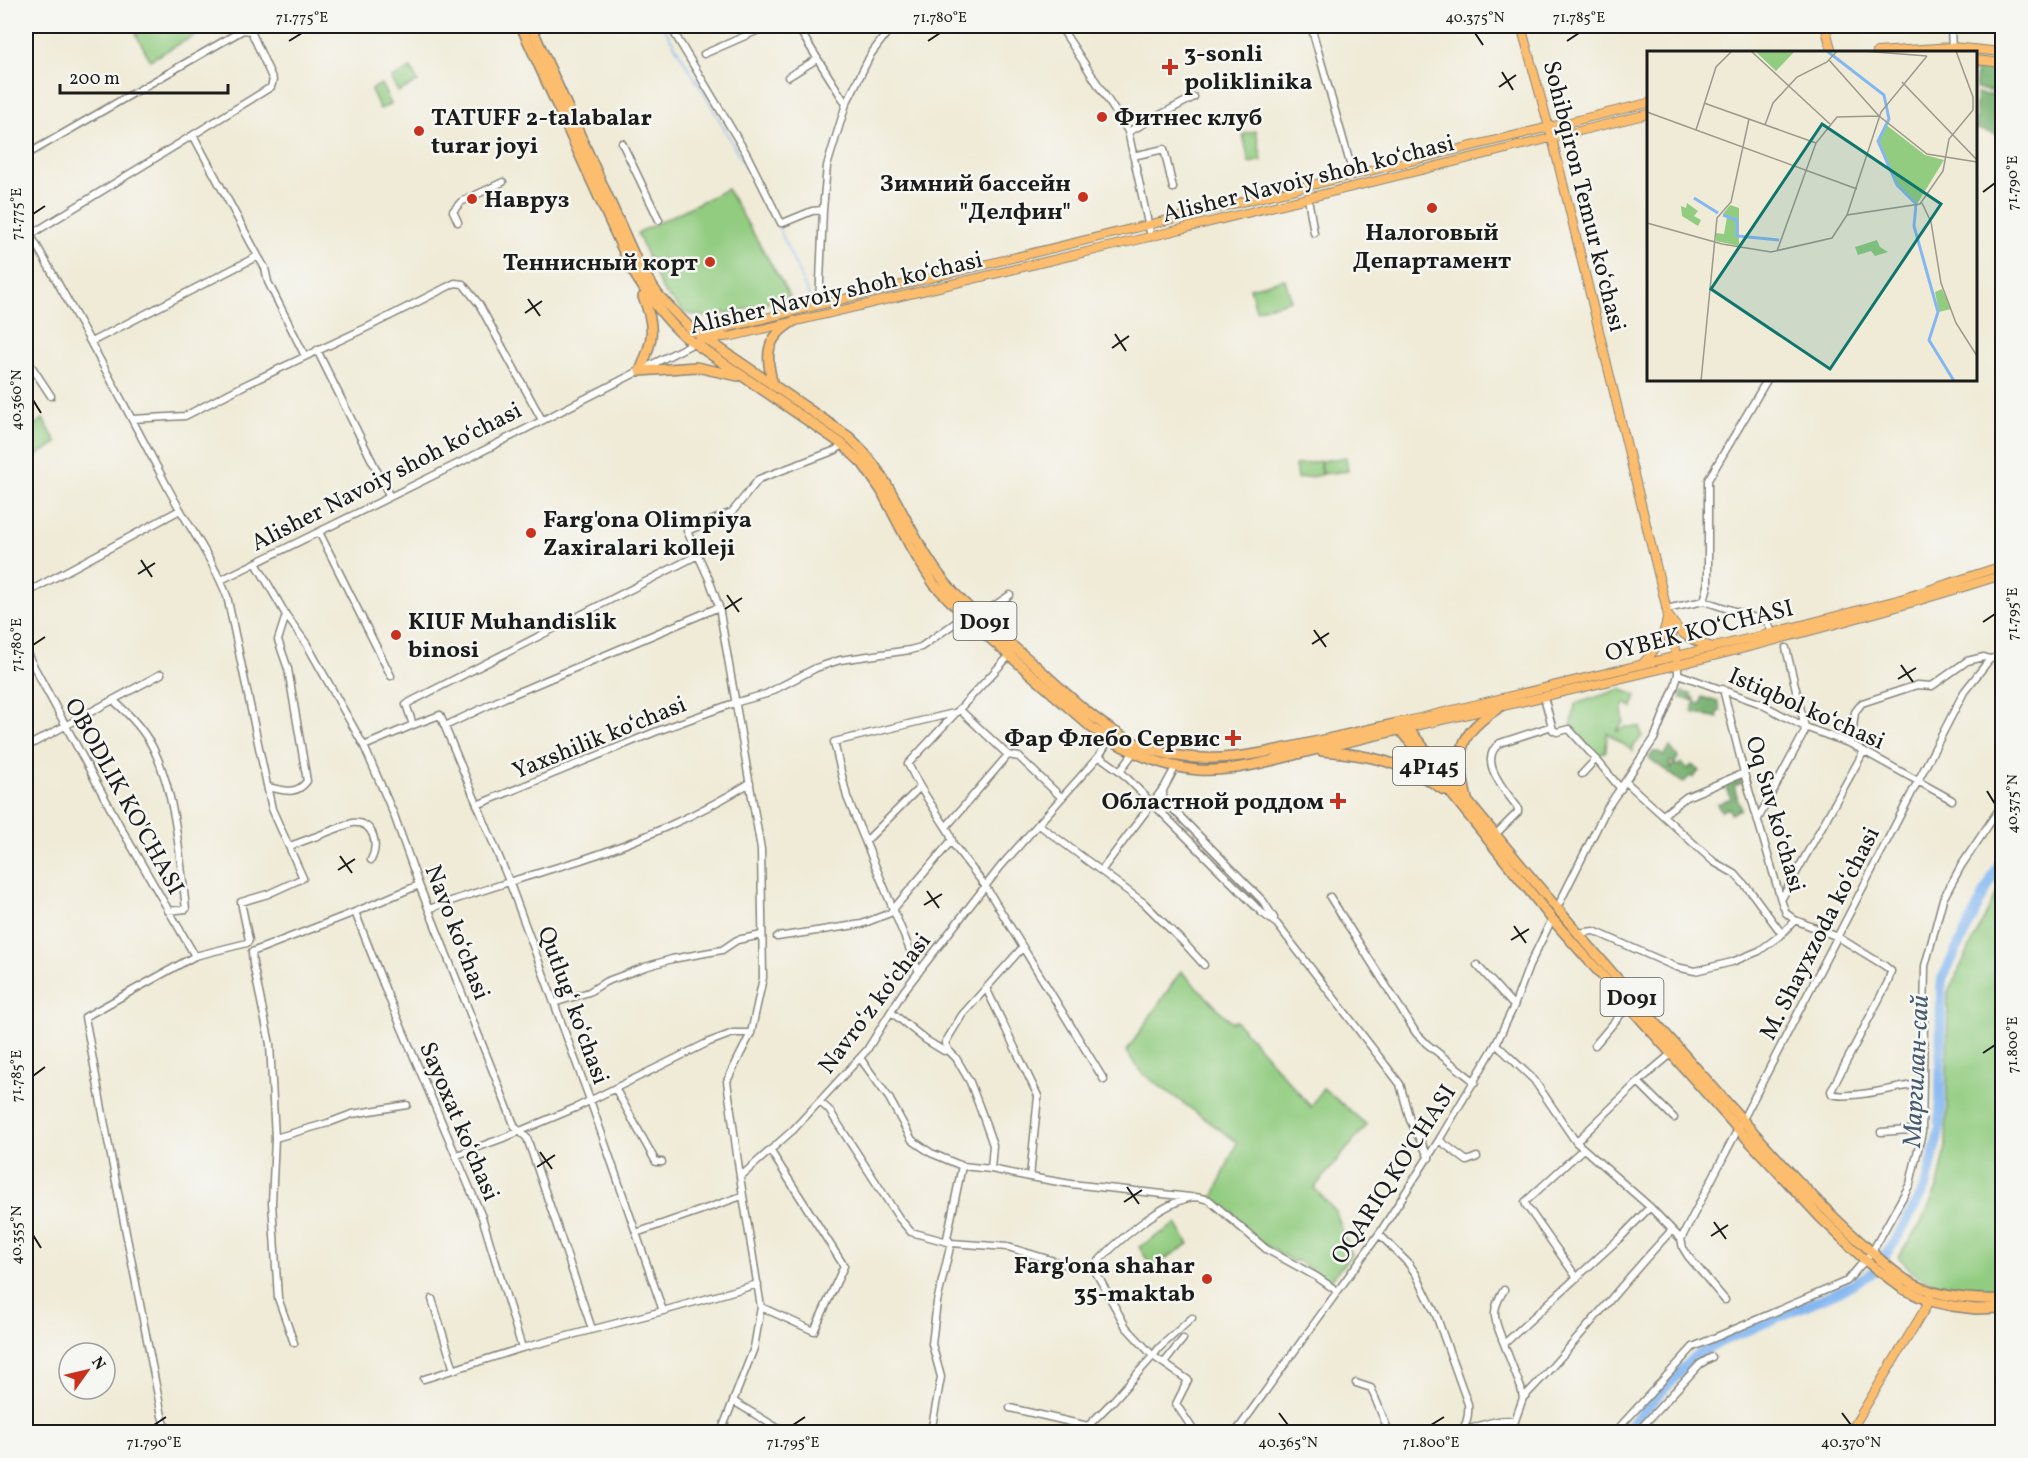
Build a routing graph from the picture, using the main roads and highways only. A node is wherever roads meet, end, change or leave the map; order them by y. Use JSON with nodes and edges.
{"nodes":[{"id":1,"x":521,"y":26,"type":"edge"},
{"id":2,"x":531,"y":26,"type":"edge"},
{"id":3,"x":1521,"y":26,"type":"edge"},
{"id":4,"x":1825,"y":26,"type":"edge"},
{"id":5,"x":1952,"y":50,"type":"edge"},
{"id":6,"x":1832,"y":51,"type":"edge"},
{"id":7,"x":1914,"y":51,"type":"edge"},
{"id":8,"x":2002,"y":52,"type":"edge"},
{"id":9,"x":1977,"y":60,"type":"edge"},
{"id":10,"x":2002,"y":63,"type":"edge"},
{"id":11,"x":1647,"y":103,"type":"edge"},
{"id":12,"x":1647,"y":114,"type":"edge"},
{"id":13,"x":1550,"y":128,"type":"junction"},
{"id":14,"x":1552,"y":138,"type":"junction"},
{"id":15,"x":632,"y":270,"type":"junction"},
{"id":16,"x":794,"y":321,"type":"junction"},
{"id":17,"x":705,"y":339,"type":"junction"},
{"id":18,"x":694,"y":343,"type":"junction"},
{"id":19,"x":747,"y":378,"type":"junction"},
{"id":20,"x":773,"y":385,"type":"junction"},
{"id":21,"x":2002,"y":566,"type":"edge"},
{"id":22,"x":2002,"y":575,"type":"edge"},
{"id":23,"x":1667,"y":612,"type":"junction"},
{"id":24,"x":1713,"y":647,"type":"junction"},
{"id":25,"x":1677,"y":660,"type":"junction"},
{"id":26,"x":1642,"y":664,"type":"junction"},
{"id":27,"x":1500,"y":707,"type":"junction"},
{"id":28,"x":1401,"y":726,"type":"junction"},
{"id":29,"x":1311,"y":751,"type":"junction"},
{"id":30,"x":1146,"y":752,"type":"junction"},
{"id":31,"x":1465,"y":805,"type":"junction"},
{"id":32,"x":1741,"y":1126,"type":"junction"},
{"id":33,"x":1892,"y":1276,"type":"junction"},
{"id":34,"x":1931,"y":1291,"type":"junction"},
{"id":35,"x":2002,"y":1299,"type":"edge"},
{"id":36,"x":1929,"y":1301,"type":"junction"},
{"id":37,"x":2002,"y":1308,"type":"edge"},
{"id":38,"x":1850,"y":1432,"type":"edge"}],
"edges":[{"from":1,"to":15,"type":"highway","number":"D091"},
{"from":2,"to":17,"type":"highway","number":"D091"},
{"from":3,"to":13,"type":"main road","name":"Sohibqiron Temur koʻchasi"},
{"from":4,"to":6,"type":"main road"},
{"from":5,"to":7,"type":"main road"},
{"from":5,"to":8,"type":"main road"},
{"from":9,"to":10,"type":"main road"},
{"from":11,"to":13,"type":"main road","name":"Alisher Navoiy shoh koʻchasi"},
{"from":12,"to":14,"type":"main road","name":"Alisher Navoiy shoh koʻchasi"},
{"from":13,"to":14,"type":"main road","name":"Sohibqiron Temur koʻchasi"},
{"from":13,"to":17,"type":"main road","name":"Alisher Navoiy shoh koʻchasi"},
{"from":14,"to":16,"type":"main road","name":"Alisher Navoiy shoh koʻchasi"},
{"from":14,"to":23,"type":"main road","name":"Sohibqiron Temur koʻchasi"},
{"from":15,"to":18,"type":"highway","number":"D091"},
{"from":15,"to":19,"type":"highway"},
{"from":16,"to":17,"type":"main road","name":"Alisher Navoiy shoh koʻchasi"},
{"from":16,"to":20,"type":"highway"},
{"from":17,"to":18,"type":"main road","name":"Alisher Navoiy shoh koʻchasi"},
{"from":17,"to":20,"type":"highway","number":"D091"},
{"from":18,"to":19,"type":"highway","number":"D091"},
{"from":19,"to":30,"type":"highway","number":"D091"},
{"from":20,"to":30,"type":"highway","number":"D091"},
{"from":21,"to":24,"type":"main road","name":"OYBEK KO‘CHASI"},
{"from":22,"to":25,"type":"main road","name":"OYBEK KO‘CHASI"},
{"from":23,"to":24,"type":"main road"},
{"from":23,"to":25,"type":"main road","name":"Sohibqiron Temur koʻchasi"},
{"from":23,"to":26,"type":"main road"},
{"from":24,"to":25,"type":"main road","name":"OYBEK KO‘CHASI"},
{"from":25,"to":26,"type":"main road","name":"OYBEK KO‘CHASI"},
{"from":25,"to":27,"type":"main road","name":"OYBEK KO‘CHASI"},
{"from":26,"to":28,"type":"main road","name":"OYBEK KO‘CHASI"},
{"from":27,"to":28,"type":"main road","name":"OYBEK KO‘CHASI"},
{"from":27,"to":31,"type":"highway"},
{"from":28,"to":29,"type":"highway","number":"D091"},
{"from":28,"to":30,"type":"highway","number":"D091"},
{"from":28,"to":31,"type":"highway","number":"4P145"},
{"from":29,"to":30,"type":"highway","number":"D091"},
{"from":29,"to":31,"type":"highway","number":"D091"},
{"from":31,"to":32,"type":"highway","number":"D091"},
{"from":31,"to":32,"type":"highway","number":"D091"},
{"from":32,"to":33,"type":"highway","number":"D091"},
{"from":33,"to":34,"type":"highway","number":"D091"},
{"from":33,"to":36,"type":"highway","number":"D091"},
{"from":34,"to":35,"type":"highway","number":"D091"},
{"from":34,"to":36,"type":"main road"},
{"from":36,"to":37,"type":"highway","number":"D091"},
{"from":36,"to":38,"type":"main road"}]}
